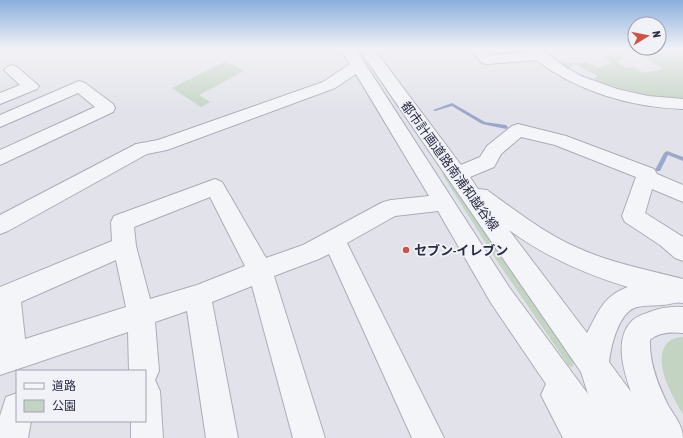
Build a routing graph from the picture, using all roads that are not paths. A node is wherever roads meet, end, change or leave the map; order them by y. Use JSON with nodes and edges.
{"nodes":[{"id":1,"x":344,"y":69,"type":"edge"},
{"id":2,"x":366,"y":69,"type":"edge"},
{"id":3,"x":370,"y":69,"type":"edge"},
{"id":4,"x":558,"y":69,"type":"edge"},
{"id":5,"x":12,"y":70,"type":"dead end"},
{"id":6,"x":0,"y":99,"type":"edge"},
{"id":7,"x":683,"y":104,"type":"edge"},
{"id":8,"x":0,"y":122,"type":"edge"},
{"id":9,"x":0,"y":158,"type":"edge"},
{"id":10,"x":646,"y":178,"type":"junction"},
{"id":11,"x":461,"y":180,"type":"junction"},
{"id":12,"x":683,"y":194,"type":"edge"},
{"id":13,"x":444,"y":202,"type":"junction"},
{"id":14,"x":1,"y":221,"type":"edge"},
{"id":15,"x":334,"y":240,"type":"junction"},
{"id":16,"x":124,"y":246,"type":"junction"},
{"id":17,"x":683,"y":251,"type":"edge"},
{"id":18,"x":260,"y":271,"type":"junction"},
{"id":19,"x":683,"y":291,"type":"edge"},
{"id":20,"x":683,"y":294,"type":"edge"},
{"id":21,"x":500,"y":295,"type":"junction"},
{"id":22,"x":198,"y":296,"type":"junction"},
{"id":23,"x":141,"y":316,"type":"junction"},
{"id":24,"x":683,"y":320,"type":"edge"},
{"id":25,"x":16,"y":360,"type":"edge"},
{"id":26,"x":594,"y":366,"type":"junction"},
{"id":27,"x":144,"y":370,"type":"edge"},
{"id":28,"x":16,"y":414,"type":"edge"},
{"id":29,"x":146,"y":414,"type":"edge"},
{"id":30,"x":12,"y":438,"type":"edge"},
{"id":31,"x":147,"y":438,"type":"edge"},
{"id":32,"x":222,"y":438,"type":"edge"},
{"id":33,"x":309,"y":438,"type":"edge"},
{"id":34,"x":428,"y":438,"type":"edge"},
{"id":35,"x":580,"y":438,"type":"edge"},
{"id":36,"x":601,"y":438,"type":"edge"},
{"id":37,"x":621,"y":438,"type":"edge"},
{"id":38,"x":646,"y":438,"type":"edge"},
{"id":39,"x":670,"y":438,"type":"edge"}],
"edges":[{"from":1,"to":14,"type":"street"},
{"from":2,"to":13,"type":"street","name":"都市計画道路南浦和越谷線"},
{"from":3,"to":11,"type":"street","name":"都市計画道路南浦和越谷線"},
{"from":4,"to":7,"type":"street"},
{"from":5,"to":6,"type":"street"},
{"from":8,"to":9,"type":"street"},
{"from":10,"to":11,"type":"street"},
{"from":10,"to":12,"type":"street"},
{"from":10,"to":17,"type":"street"},
{"from":11,"to":19,"type":"street"},
{"from":11,"to":26,"type":"street","name":"都市計画道路南浦和越谷線"},
{"from":13,"to":15,"type":"street"},
{"from":13,"to":21,"type":"street","name":"都市計画道路南浦和越谷線"},
{"from":15,"to":18,"type":"street"},
{"from":15,"to":34,"type":"street"},
{"from":16,"to":18,"type":"street"},
{"from":16,"to":23,"type":"street"},
{"from":16,"to":25,"type":"street"},
{"from":18,"to":22,"type":"street"},
{"from":18,"to":33,"type":"street"},
{"from":20,"to":26,"type":"street"},
{"from":21,"to":35,"type":"street"},
{"from":21,"to":36,"type":"street","name":"都市計画道路南浦和越谷線"},
{"from":22,"to":23,"type":"street"},
{"from":22,"to":32,"type":"street"},
{"from":23,"to":25,"type":"street"},
{"from":23,"to":27,"type":"street"},
{"from":24,"to":39,"type":"street"},
{"from":26,"to":37,"type":"street"},
{"from":26,"to":38,"type":"street","name":"都市計画道路南浦和越谷線"},
{"from":28,"to":30,"type":"street"},
{"from":29,"to":31,"type":"street"}]}
